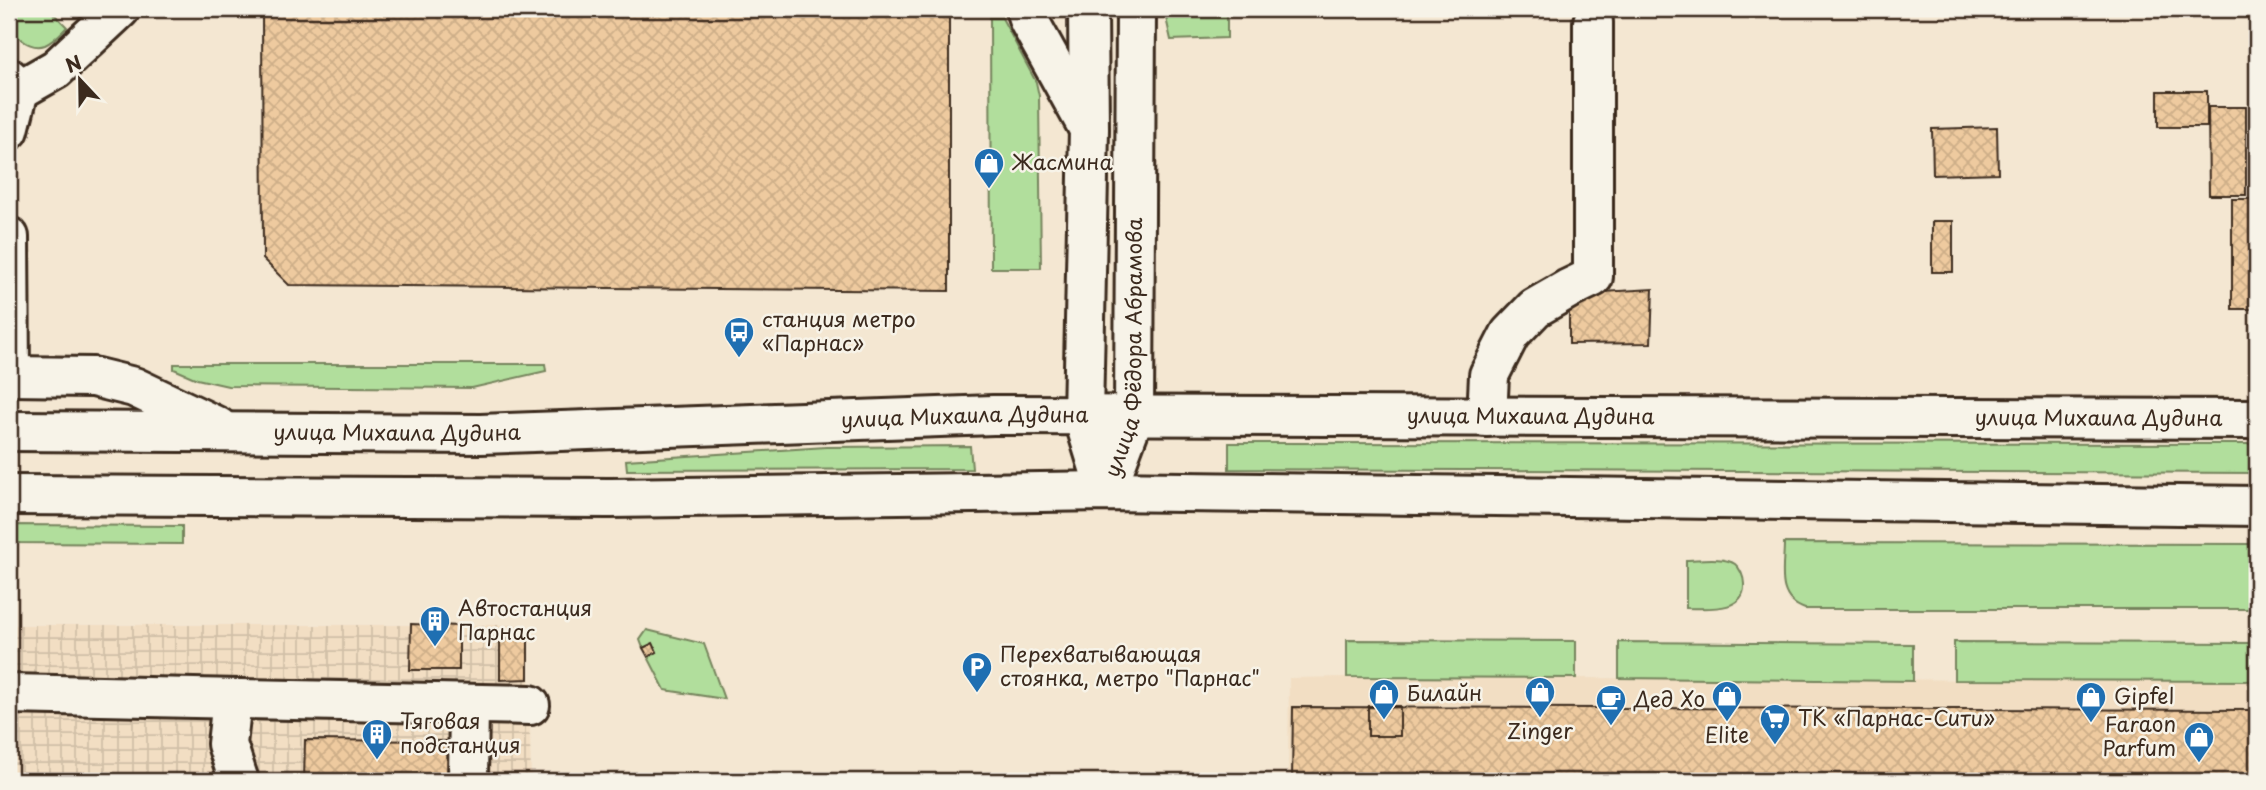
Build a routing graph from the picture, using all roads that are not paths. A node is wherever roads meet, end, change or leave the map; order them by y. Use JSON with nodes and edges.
{"nodes":[{"id":1,"x":120,"y":9,"type":"edge"},
{"id":2,"x":1025,"y":9,"type":"edge"},
{"id":3,"x":1088,"y":9,"type":"edge"},
{"id":4,"x":1136,"y":9,"type":"edge"},
{"id":5,"x":1593,"y":22,"type":"dead end"},
{"id":6,"x":14,"y":84,"type":"edge"},
{"id":7,"x":9,"y":130,"type":"edge"},
{"id":8,"x":1089,"y":130,"type":"junction"},
{"id":9,"x":9,"y":237,"type":"edge"},
{"id":10,"x":9,"y":376,"type":"edge"},
{"id":11,"x":1083,"y":416,"type":"junction"},
{"id":12,"x":1134,"y":416,"type":"junction"},
{"id":13,"x":1486,"y":417,"type":"junction"},
{"id":14,"x":2257,"y":419,"type":"edge"},
{"id":15,"x":9,"y":431,"type":"edge"},
{"id":16,"x":229,"y":433,"type":"junction"},
{"id":17,"x":1106,"y":491,"type":"junction"},
{"id":18,"x":9,"y":495,"type":"edge"},
{"id":19,"x":2257,"y":506,"type":"edge"},
{"id":20,"x":9,"y":694,"type":"edge"},
{"id":21,"x":232,"y":700,"type":"junction"},
{"id":22,"x":469,"y":705,"type":"junction"},
{"id":23,"x":530,"y":705,"type":"dead end"},
{"id":24,"x":239,"y":781,"type":"edge"},
{"id":25,"x":467,"y":781,"type":"edge"}],
"edges":[{"from":1,"to":6,"type":"street"},
{"from":2,"to":8,"type":"street"},
{"from":3,"to":8,"type":"street","name":"улица Фёдора Абрамова"},
{"from":4,"to":12,"type":"street","name":"улица Фёдора Абрамова"},
{"from":5,"to":13,"type":"street"},
{"from":6,"to":7,"type":"street"},
{"from":8,"to":11,"type":"street","name":"улица Фёдора Абрамова"},
{"from":9,"to":10,"type":"street"},
{"from":10,"to":16,"type":"street"},
{"from":11,"to":12,"type":"street","name":"улица Михаила Дудина"},
{"from":11,"to":16,"type":"street","name":"улица Михаила Дудина"},
{"from":11,"to":17,"type":"street","name":"улица Фёдора Абрамова"},
{"from":12,"to":13,"type":"street","name":"улица Михаила Дудина"},
{"from":12,"to":17,"type":"street","name":"улица Фёдора Абрамова"},
{"from":13,"to":14,"type":"street","name":"улица Михаила Дудина"},
{"from":15,"to":16,"type":"street","name":"улица Михаила Дудина"},
{"from":17,"to":18,"type":"street"},
{"from":17,"to":19,"type":"street"},
{"from":20,"to":21,"type":"street"},
{"from":21,"to":22,"type":"street"},
{"from":21,"to":24,"type":"street"},
{"from":22,"to":23,"type":"street"},
{"from":22,"to":25,"type":"street"}]}
